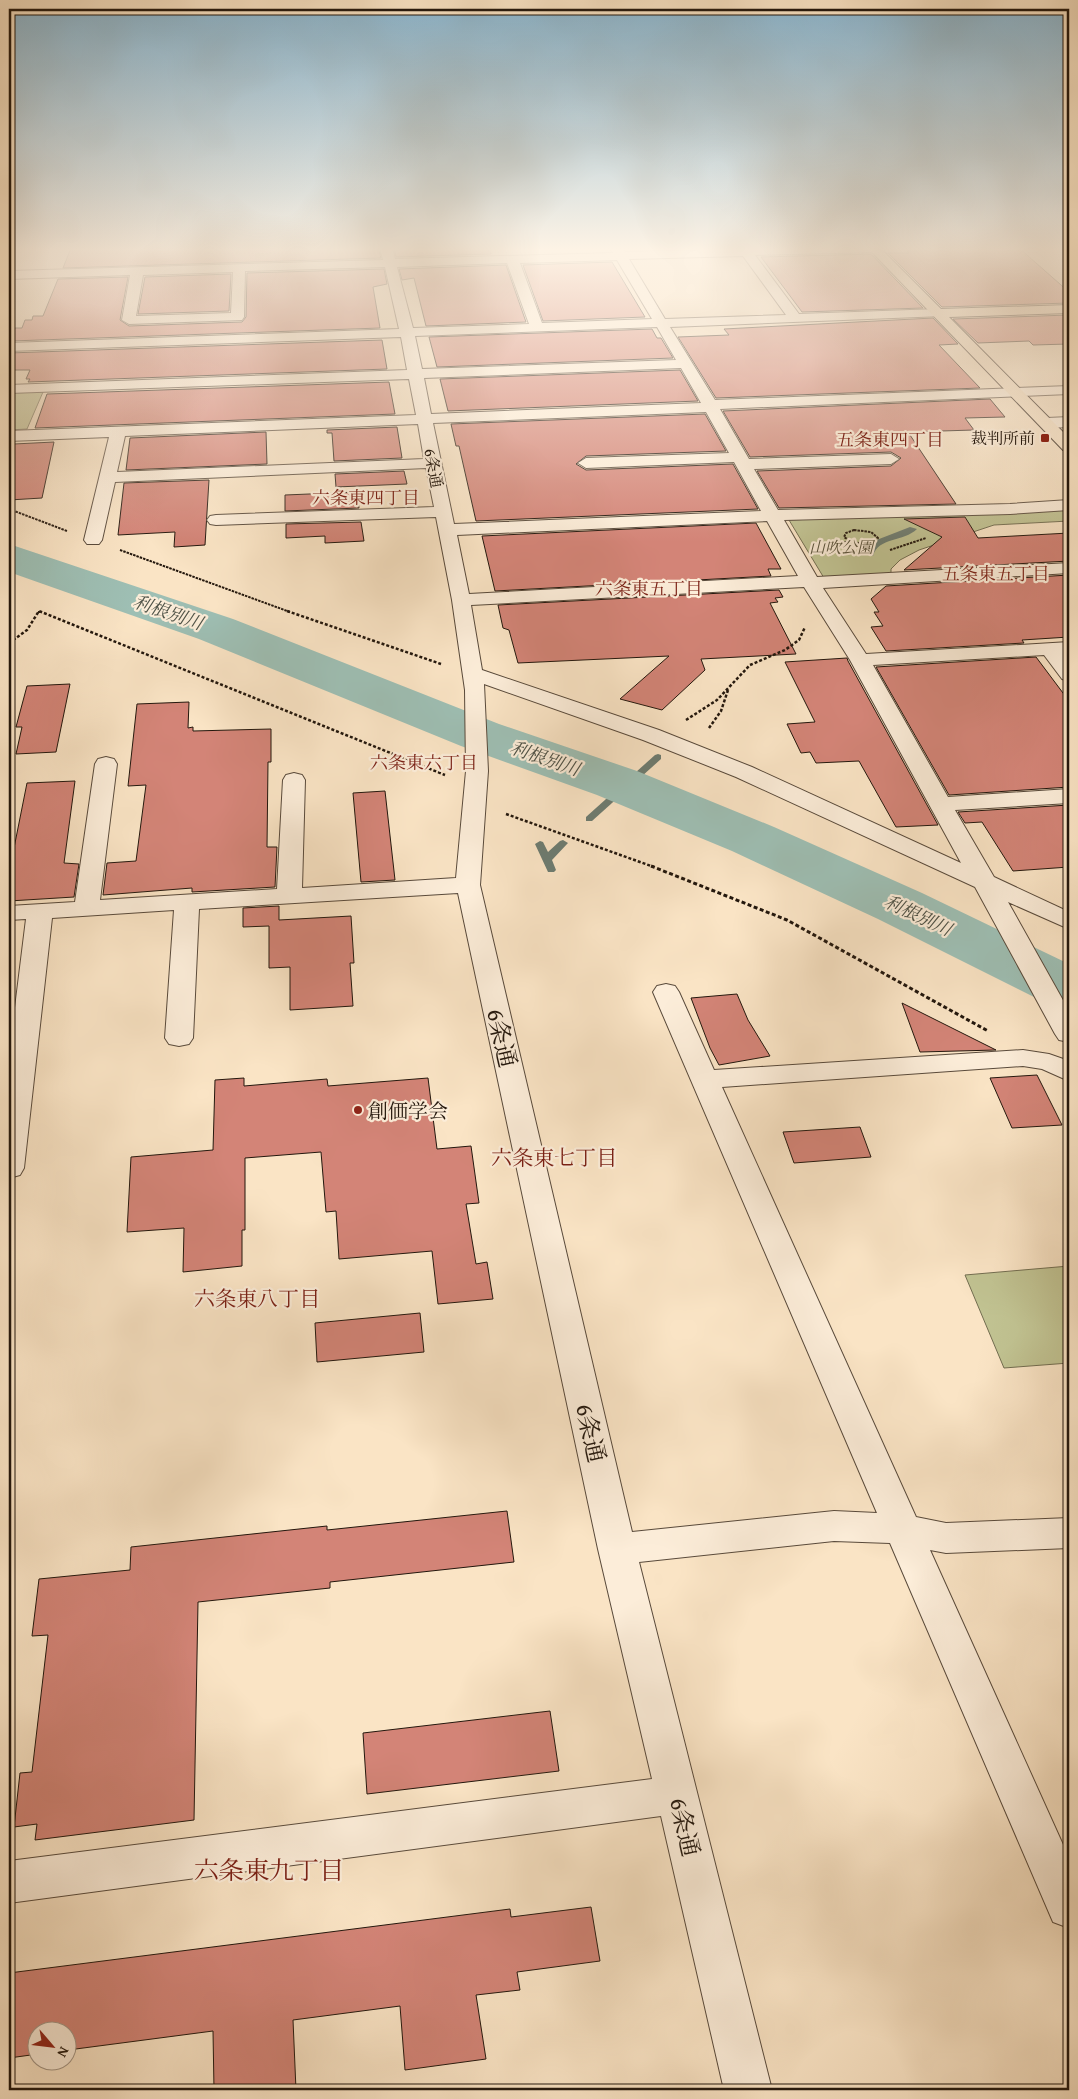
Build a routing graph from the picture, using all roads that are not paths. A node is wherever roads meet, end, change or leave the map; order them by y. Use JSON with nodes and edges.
{"nodes":[{"id":1,"x":37,"y":346,"type":"edge"},
{"id":2,"x":409,"y":346,"type":"edge"},
{"id":3,"x":675,"y":346,"type":"edge"},
{"id":4,"x":971,"y":346,"type":"edge"},
{"id":5,"x":9,"y":347,"type":"edge"},
{"id":6,"x":686,"y":364,"type":"junction"},
{"id":7,"x":414,"y":374,"type":"junction"},
{"id":8,"x":9,"y":389,"type":"edge"},
{"id":9,"x":1069,"y":390,"type":"edge"},
{"id":10,"x":1016,"y":392,"type":"junction"},
{"id":11,"x":711,"y":406,"type":"junction"},
{"id":12,"x":424,"y":419,"type":"junction"},
{"id":13,"x":1069,"y":422,"type":"edge"},
{"id":14,"x":1046,"y":423,"type":"junction"},
{"id":15,"x":118,"y":432,"type":"junction"},
{"id":16,"x":9,"y":436,"type":"edge"},
{"id":17,"x":1066,"y":440,"type":"edge"},
{"id":18,"x":891,"y":459,"type":"dead end"},
{"id":19,"x":742,"y":461,"type":"junction"},
{"id":20,"x":433,"y":463,"type":"junction"},
{"id":21,"x":586,"y":463,"type":"dead end"},
{"id":22,"x":108,"y":477,"type":"junction"},
{"id":23,"x":1069,"y":505,"type":"edge"},
{"id":24,"x":442,"y":512,"type":"junction"},
{"id":25,"x":774,"y":516,"type":"junction"},
{"id":26,"x":216,"y":520,"type":"dead end"},
{"id":27,"x":446,"y":530,"type":"junction"},
{"id":28,"x":93,"y":540,"type":"road end"},
{"id":29,"x":1069,"y":568,"type":"edge"},
{"id":30,"x":810,"y":582,"type":"junction"},
{"id":31,"x":461,"y":600,"type":"junction"},
{"id":32,"x":1069,"y":648,"type":"edge"},
{"id":33,"x":1049,"y":649,"type":"junction"},
{"id":34,"x":860,"y":660,"type":"junction"},
{"id":35,"x":1069,"y":675,"type":"edge"},
{"id":36,"x":474,"y":681,"type":"junction"},
{"id":37,"x":106,"y":764,"type":"dead end"},
{"id":38,"x":294,"y":780,"type":"dead end"},
{"id":39,"x":1069,"y":796,"type":"edge"},
{"id":40,"x":941,"y":804,"type":"junction"},
{"id":41,"x":982,"y":880,"type":"junction"},
{"id":42,"x":468,"y":885,"type":"junction"},
{"id":43,"x":289,"y":896,"type":"junction"},
{"id":44,"x":187,"y":902,"type":"junction"},
{"id":45,"x":86,"y":909,"type":"junction"},
{"id":46,"x":40,"y":911,"type":"junction"},
{"id":47,"x":9,"y":913,"type":"edge"},
{"id":48,"x":1069,"y":921,"type":"edge"},
{"id":49,"x":666,"y":992,"type":"dead end"},
{"id":50,"x":1069,"y":1034,"type":"edge"},
{"id":51,"x":179,"y":1038,"type":"dead end"},
{"id":52,"x":1069,"y":1072,"type":"edge"},
{"id":53,"x":705,"y":1079,"type":"junction"},
{"id":54,"x":9,"y":1168,"type":"edge"},
{"id":55,"x":901,"y":1529,"type":"junction"},
{"id":56,"x":1069,"y":1533,"type":"edge"},
{"id":57,"x":617,"y":1549,"type":"junction"},
{"id":58,"x":678,"y":1795,"type":"junction"},
{"id":59,"x":9,"y":1882,"type":"edge"},
{"id":60,"x":1069,"y":1907,"type":"edge"},
{"id":61,"x":748,"y":2090,"type":"edge"}],
"edges":[{"from":1,"to":5,"type":"street"},
{"from":2,"to":7,"type":"street","name":"6条通"},
{"from":3,"to":6,"type":"street"},
{"from":4,"to":10,"type":"main road"},
{"from":6,"to":7,"type":"street"},
{"from":6,"to":11,"type":"street"},
{"from":7,"to":8,"type":"street"},
{"from":7,"to":12,"type":"street","name":"6条通"},
{"from":9,"to":10,"type":"street"},
{"from":10,"to":11,"type":"street"},
{"from":10,"to":14,"type":"main road"},
{"from":11,"to":12,"type":"street"},
{"from":11,"to":19,"type":"street"},
{"from":12,"to":15,"type":"street"},
{"from":12,"to":20,"type":"street","name":"6条通"},
{"from":13,"to":14,"type":"street"},
{"from":14,"to":17,"type":"main road"},
{"from":15,"to":16,"type":"street"},
{"from":15,"to":22,"type":"street"},
{"from":18,"to":19,"type":"street"},
{"from":19,"to":21,"type":"street"},
{"from":19,"to":25,"type":"street"},
{"from":20,"to":22,"type":"street"},
{"from":20,"to":24,"type":"street","name":"6条通"},
{"from":22,"to":28,"type":"street"},
{"from":23,"to":25,"type":"street"},
{"from":24,"to":26,"type":"street"},
{"from":24,"to":27,"type":"street","name":"6条通"},
{"from":25,"to":27,"type":"street"},
{"from":25,"to":30,"type":"street"},
{"from":27,"to":31,"type":"street","name":"6条通"},
{"from":29,"to":30,"type":"street"},
{"from":30,"to":31,"type":"street"},
{"from":30,"to":34,"type":"street"},
{"from":31,"to":36,"type":"street","name":"6条通"},
{"from":32,"to":33,"type":"street"},
{"from":33,"to":34,"type":"street"},
{"from":33,"to":35,"type":"street"},
{"from":34,"to":40,"type":"street"},
{"from":36,"to":41,"type":"street"},
{"from":36,"to":42,"type":"street","name":"6条通"},
{"from":37,"to":45,"type":"street"},
{"from":38,"to":43,"type":"street"},
{"from":39,"to":40,"type":"street"},
{"from":40,"to":41,"type":"street"},
{"from":41,"to":48,"type":"street"},
{"from":41,"to":50,"type":"street"},
{"from":42,"to":43,"type":"street"},
{"from":42,"to":57,"type":"street","name":"6条通"},
{"from":43,"to":44,"type":"street"},
{"from":44,"to":45,"type":"street"},
{"from":44,"to":51,"type":"street"},
{"from":45,"to":46,"type":"street"},
{"from":46,"to":47,"type":"street"},
{"from":46,"to":54,"type":"street"},
{"from":49,"to":53,"type":"street"},
{"from":52,"to":53,"type":"street"},
{"from":53,"to":55,"type":"street"},
{"from":55,"to":56,"type":"street"},
{"from":55,"to":57,"type":"street"},
{"from":55,"to":60,"type":"street"},
{"from":57,"to":58,"type":"street","name":"6条通"},
{"from":58,"to":59,"type":"street"},
{"from":58,"to":61,"type":"street","name":"6条通"}]}
